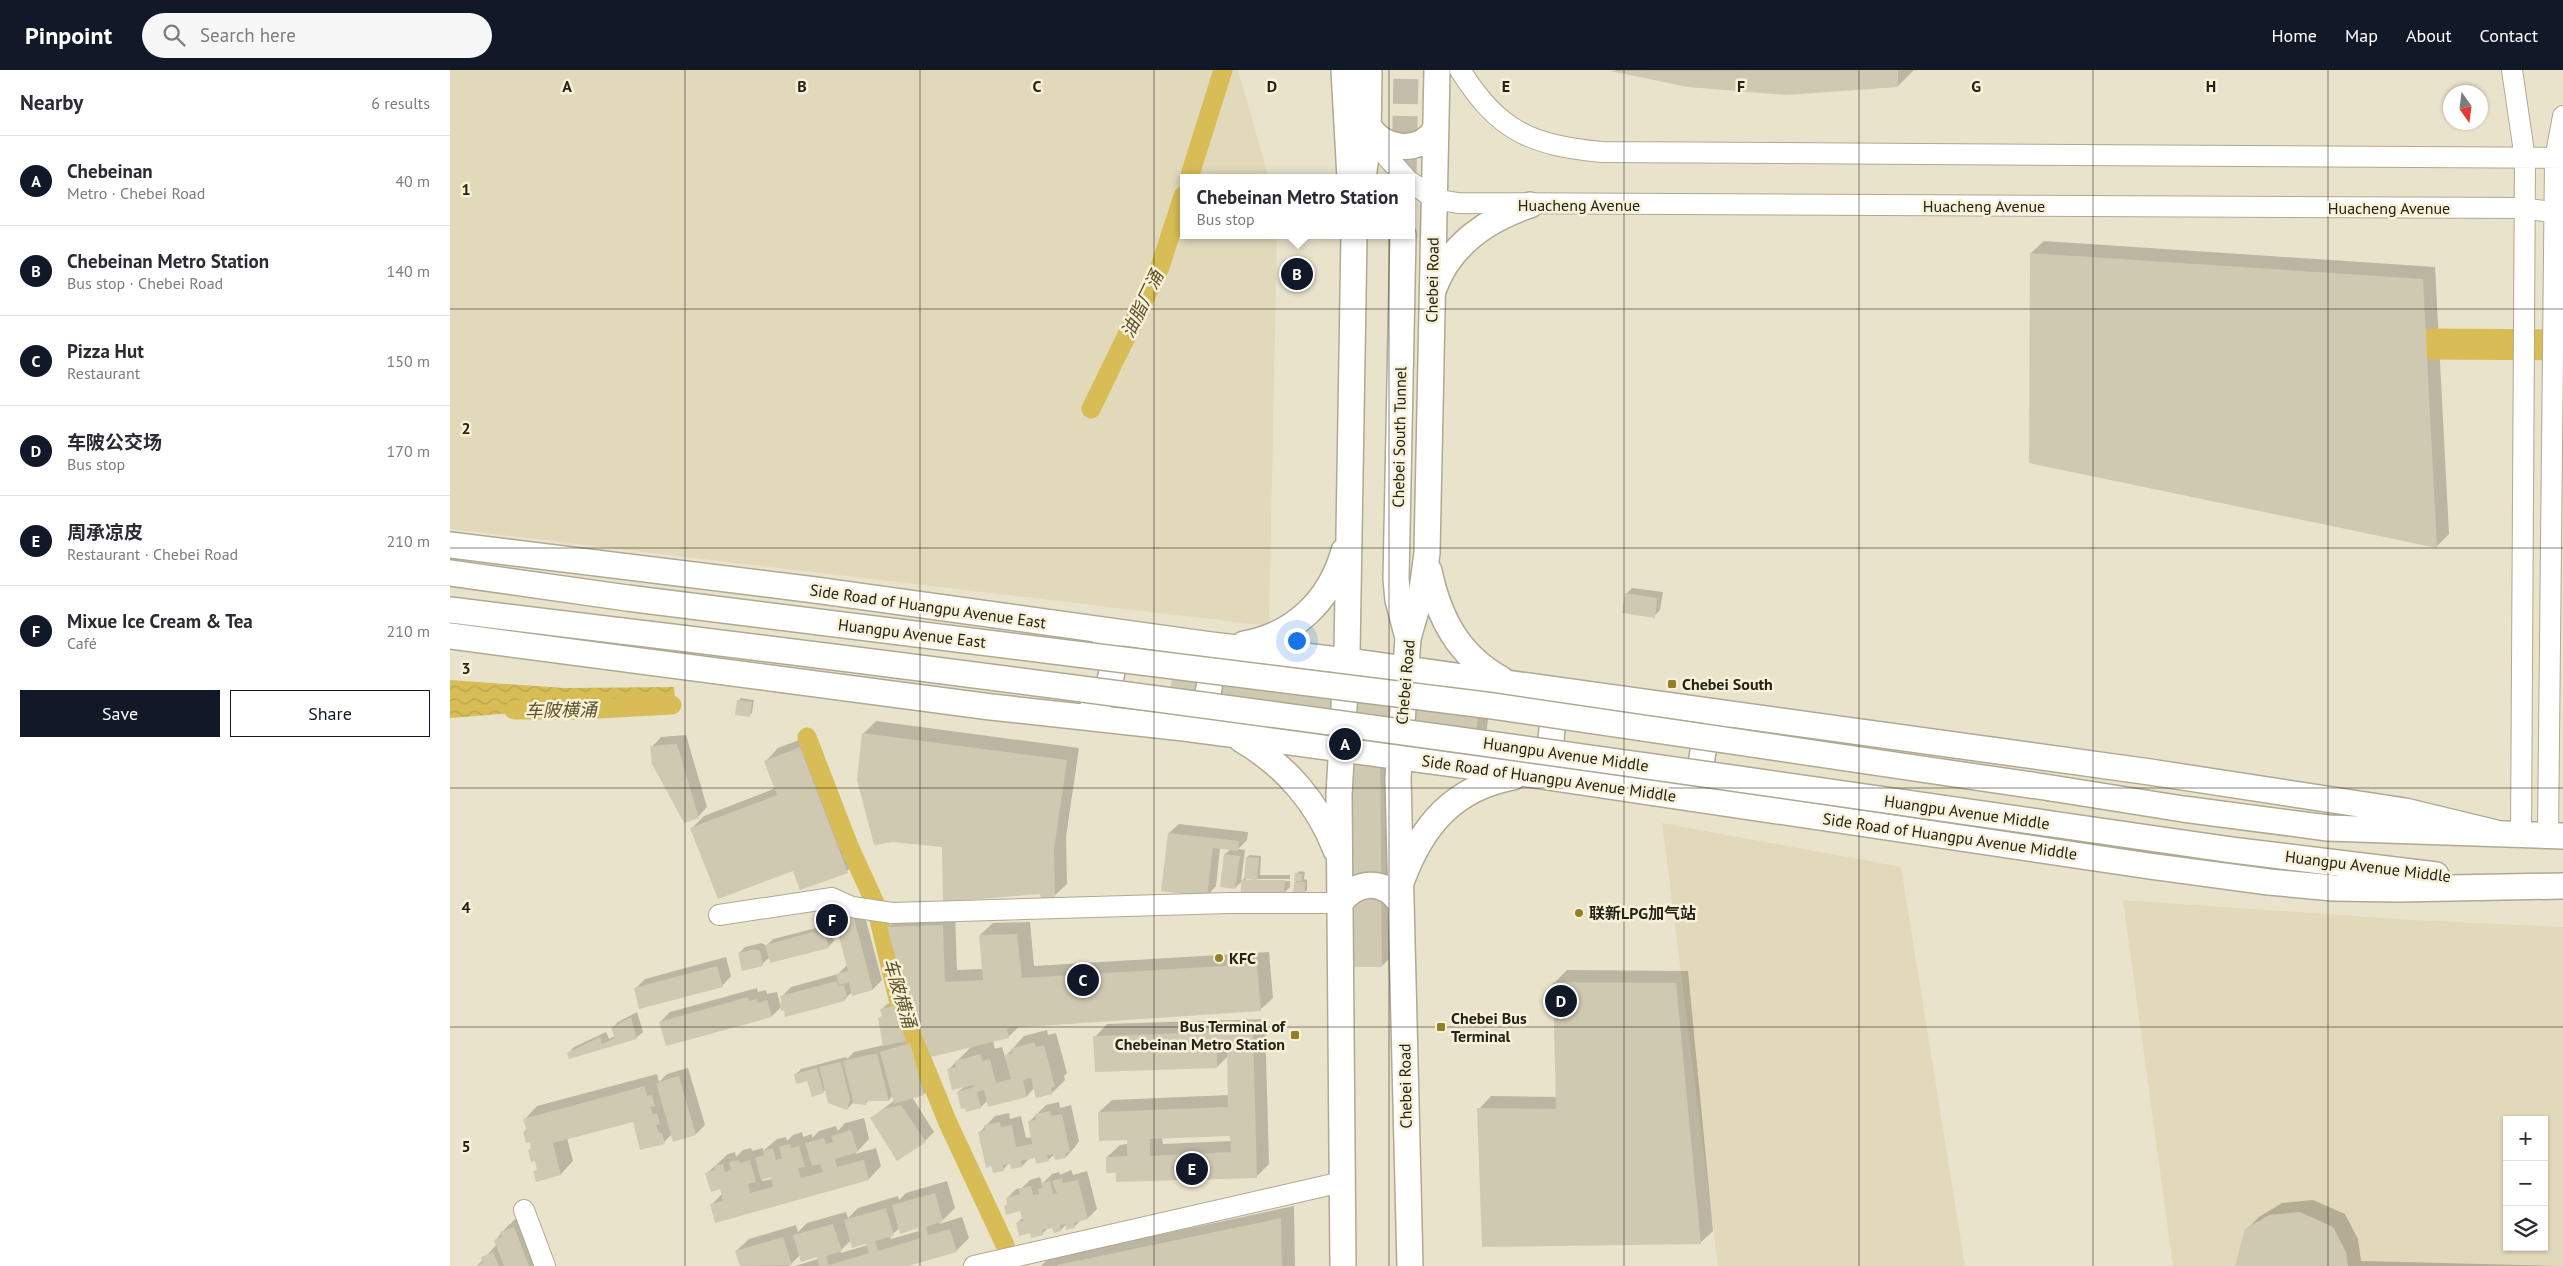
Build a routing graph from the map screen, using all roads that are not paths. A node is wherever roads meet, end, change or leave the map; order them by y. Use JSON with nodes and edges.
{"nodes":[{"id":1,"x":1344,"y":70,"type":"edge"},
{"id":2,"x":1369,"y":70,"type":"edge"},
{"id":3,"x":1437,"y":70,"type":"edge"},
{"id":4,"x":1460,"y":70,"type":"edge"},
{"id":5,"x":2512,"y":70,"type":"edge"},
{"id":6,"x":2563,"y":116,"type":"edge"},
{"id":7,"x":1368,"y":126,"type":"junction"},
{"id":8,"x":1436,"y":128,"type":"junction"},
{"id":9,"x":2559,"y":158,"type":"edge"},
{"id":10,"x":2525,"y":159,"type":"junction"},
{"id":11,"x":1350,"y":174,"type":"edge"},
{"id":12,"x":1363,"y":174,"type":"edge"},
{"id":13,"x":1403,"y":174,"type":"edge"},
{"id":14,"x":1415,"y":185,"type":"edge"},
{"id":15,"x":1434,"y":199,"type":"junction"},
{"id":16,"x":1530,"y":205,"type":"junction"},
{"id":17,"x":2524,"y":208,"type":"junction"},
{"id":18,"x":2559,"y":214,"type":"edge"},
{"id":19,"x":1354,"y":239,"type":"edge"},
{"id":20,"x":1403,"y":239,"type":"edge"},
{"id":21,"x":1432,"y":295,"type":"junction"},
{"id":22,"x":1349,"y":531,"type":"junction"},
{"id":23,"x":450,"y":545,"type":"edge"},
{"id":24,"x":1427,"y":553,"type":"junction"},
{"id":25,"x":450,"y":573,"type":"edge"},
{"id":26,"x":450,"y":610,"type":"edge"},
{"id":27,"x":1098,"y":630,"type":"junction"},
{"id":28,"x":450,"y":636,"type":"edge"},
{"id":29,"x":1408,"y":638,"type":"junction"},
{"id":30,"x":1201,"y":643,"type":"junction"},
{"id":31,"x":1347,"y":661,"type":"junction"},
{"id":32,"x":1406,"y":669,"type":"junction"},
{"id":33,"x":1512,"y":684,"type":"junction"},
{"id":34,"x":1374,"y":690,"type":"joint"},
{"id":35,"x":1581,"y":693,"type":"junction"},
{"id":36,"x":1734,"y":714,"type":"junction"},
{"id":37,"x":1083,"y":717,"type":"junction"},
{"id":38,"x":1372,"y":727,"type":"joint"},
{"id":39,"x":1184,"y":728,"type":"junction"},
{"id":40,"x":1234,"y":735,"type":"junction"},
{"id":41,"x":1341,"y":751,"type":"junction"},
{"id":42,"x":1399,"y":758,"type":"junction"},
{"id":43,"x":1529,"y":774,"type":"junction"},
{"id":44,"x":1569,"y":780,"type":"junction"},
{"id":45,"x":1720,"y":802,"type":"junction"},
{"id":46,"x":2496,"y":833,"type":"junction"},
{"id":47,"x":2521,"y":835,"type":"junction"},
{"id":48,"x":2555,"y":836,"type":"edge"},
{"id":49,"x":1340,"y":859,"type":"junction"},
{"id":50,"x":2562,"y":886,"type":"edge"},
{"id":51,"x":1400,"y":894,"type":"junction"},
{"id":52,"x":1340,"y":903,"type":"junction"},
{"id":53,"x":719,"y":915,"type":"dead end"},
{"id":54,"x":1342,"y":1182,"type":"junction"},
{"id":55,"x":524,"y":1210,"type":"dead end"},
{"id":56,"x":545,"y":1266,"type":"edge"},
{"id":57,"x":974,"y":1266,"type":"edge"},
{"id":58,"x":1343,"y":1266,"type":"edge"},
{"id":59,"x":1410,"y":1266,"type":"edge"}],
"edges":[{"from":1,"to":11,"type":"main road"},
{"from":2,"to":7,"type":"main road"},
{"from":3,"to":8,"type":"main road","name":"Chebei Road"},
{"from":4,"to":10,"type":"street"},
{"from":5,"to":10,"type":"street"},
{"from":6,"to":9,"type":"street"},
{"from":7,"to":8,"type":"main road"},
{"from":7,"to":12,"type":"main road"},
{"from":7,"to":13,"type":"street"},
{"from":8,"to":15,"type":"main road","name":"Chebei Road"},
{"from":9,"to":10,"type":"street"},
{"from":9,"to":18,"type":"street"},
{"from":10,"to":17,"type":"street"},
{"from":14,"to":15,"type":"street","name":"Huacheng Avenue"},
{"from":15,"to":16,"type":"street","name":"Huacheng Avenue"},
{"from":15,"to":21,"type":"main road","name":"Chebei Road"},
{"from":16,"to":17,"type":"street","name":"Huacheng Avenue"},
{"from":16,"to":21,"type":"main road"},
{"from":17,"to":18,"type":"street","name":"Huacheng Avenue"},
{"from":17,"to":47,"type":"street"},
{"from":18,"to":48,"type":"street"},
{"from":19,"to":22,"type":"main road"},
{"from":20,"to":29,"type":"main road","name":"Chebei South Tunnel"},
{"from":21,"to":24,"type":"main road","name":"Chebei Road"},
{"from":22,"to":30,"type":"main road"},
{"from":22,"to":31,"type":"main road"},
{"from":23,"to":27,"type":"main road","name":"Side Road of Huangpu Avenue East"},
{"from":24,"to":29,"type":"main road","name":"Chebei Road"},
{"from":24,"to":33,"type":"main road"},
{"from":25,"to":34,"type":"main road","name":"Huangpu Avenue East","bridge":true},
{"from":26,"to":38,"type":"main road","name":"Huangpu Avenue East","bridge":true},
{"from":27,"to":30,"type":"main road","name":"Side Road of Huangpu Avenue East"},
{"from":27,"to":37,"type":"main road"},
{"from":28,"to":37,"type":"main road"},
{"from":29,"to":32,"type":"main road","name":"Chebei Road"},
{"from":30,"to":31,"type":"main road","name":"Side Road of Huangpu Avenue East"},
{"from":30,"to":39,"type":"main road"},
{"from":31,"to":32,"type":"main road","name":"Side Road of Huangpu Avenue East"},
{"from":31,"to":41,"type":"main road"},
{"from":32,"to":33,"type":"main road"},
{"from":32,"to":42,"type":"main road","name":"Chebei Road"},
{"from":33,"to":35,"type":"main road"},
{"from":34,"to":46,"type":"main road","name":"Huangpu Avenue Middle","bridge":true},
{"from":35,"to":36,"type":"main road"},
{"from":35,"to":44,"type":"main road"},
{"from":36,"to":45,"type":"main road"},
{"from":36,"to":46,"type":"main road"},
{"from":37,"to":39,"type":"main road"},
{"from":38,"to":50,"type":"main road","name":"Huangpu Avenue Middle","bridge":true},
{"from":39,"to":40,"type":"main road"},
{"from":40,"to":41,"type":"main road"},
{"from":40,"to":49,"type":"main road"},
{"from":41,"to":42,"type":"main road","name":"Side Road of Huangpu Avenue Middle"},
{"from":41,"to":49,"type":"main road"},
{"from":42,"to":43,"type":"main road","name":"Side Road of Huangpu Avenue Middle"},
{"from":42,"to":51,"type":"main road","name":"Chebei Road"},
{"from":43,"to":44,"type":"main road","name":"Side Road of Huangpu Avenue Middle"},
{"from":43,"to":51,"type":"main road"},
{"from":44,"to":45,"type":"main road","name":"Side Road of Huangpu Avenue Middle"},
{"from":45,"to":50,"type":"main road","name":"Side Road of Huangpu Avenue Middle"},
{"from":46,"to":47,"type":"main road","name":"Huangpu Avenue Middle"},
{"from":47,"to":48,"type":"main road","name":"Huangpu Avenue Middle"},
{"from":49,"to":52,"type":"main road"},
{"from":51,"to":52,"type":"main road"},
{"from":51,"to":59,"type":"main road","name":"Chebei Road"},
{"from":52,"to":53,"type":"street"},
{"from":52,"to":54,"type":"main road"},
{"from":54,"to":57,"type":"street"},
{"from":54,"to":58,"type":"main road"},
{"from":55,"to":56,"type":"street"}]}
